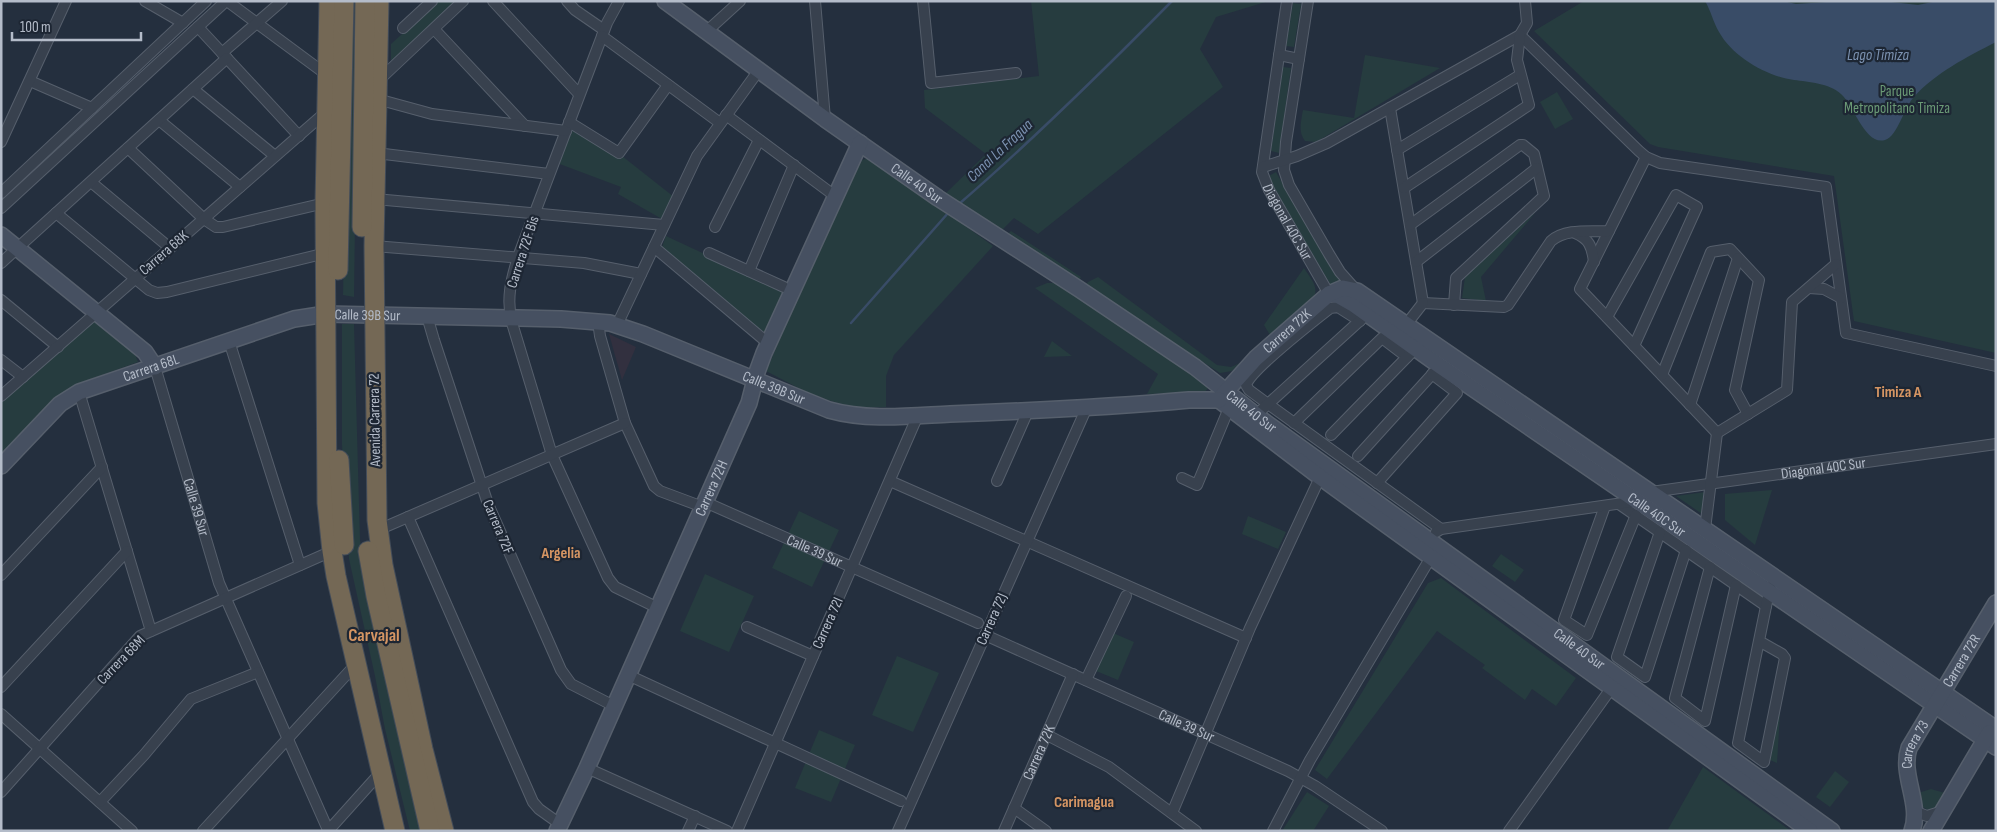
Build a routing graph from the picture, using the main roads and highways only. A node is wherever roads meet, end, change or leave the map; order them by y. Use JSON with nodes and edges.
{"nodes":[{"id":1,"x":329,"y":1,"type":"edge"},
{"id":2,"x":344,"y":1,"type":"edge"},
{"id":3,"x":366,"y":1,"type":"edge"},
{"id":4,"x":379,"y":1,"type":"edge"},
{"id":5,"x":344,"y":21,"type":"junction"},
{"id":6,"x":328,"y":53,"type":"junction"},
{"id":7,"x":369,"y":160,"type":"junction"},
{"id":8,"x":332,"y":314,"type":"junction"},
{"id":9,"x":368,"y":315,"type":"junction"},
{"id":10,"x":398,"y":829,"type":"edge"},
{"id":11,"x":430,"y":831,"type":"edge"},
{"id":12,"x":444,"y":831,"type":"edge"}],
"edges":[{"from":1,"to":6,"type":"highway"},
{"from":2,"to":5,"type":"highway"},
{"from":3,"to":7,"type":"highway","name":"Avenida Carrera 72"},
{"from":4,"to":7,"type":"highway","name":"Avenida Carrera 72"},
{"from":5,"to":6,"type":"highway"},
{"from":5,"to":8,"type":"highway"},
{"from":6,"to":8,"type":"highway"},
{"from":7,"to":9,"type":"highway","name":"Avenida Carrera 72"},
{"from":7,"to":9,"type":"highway","name":"Avenida Carrera 72"},
{"from":8,"to":10,"type":"highway"},
{"from":8,"to":10,"type":"highway"},
{"from":9,"to":11,"type":"highway","name":"Avenida Carrera 72"},
{"from":9,"to":12,"type":"highway","name":"Avenida Carrera 72"}]}
